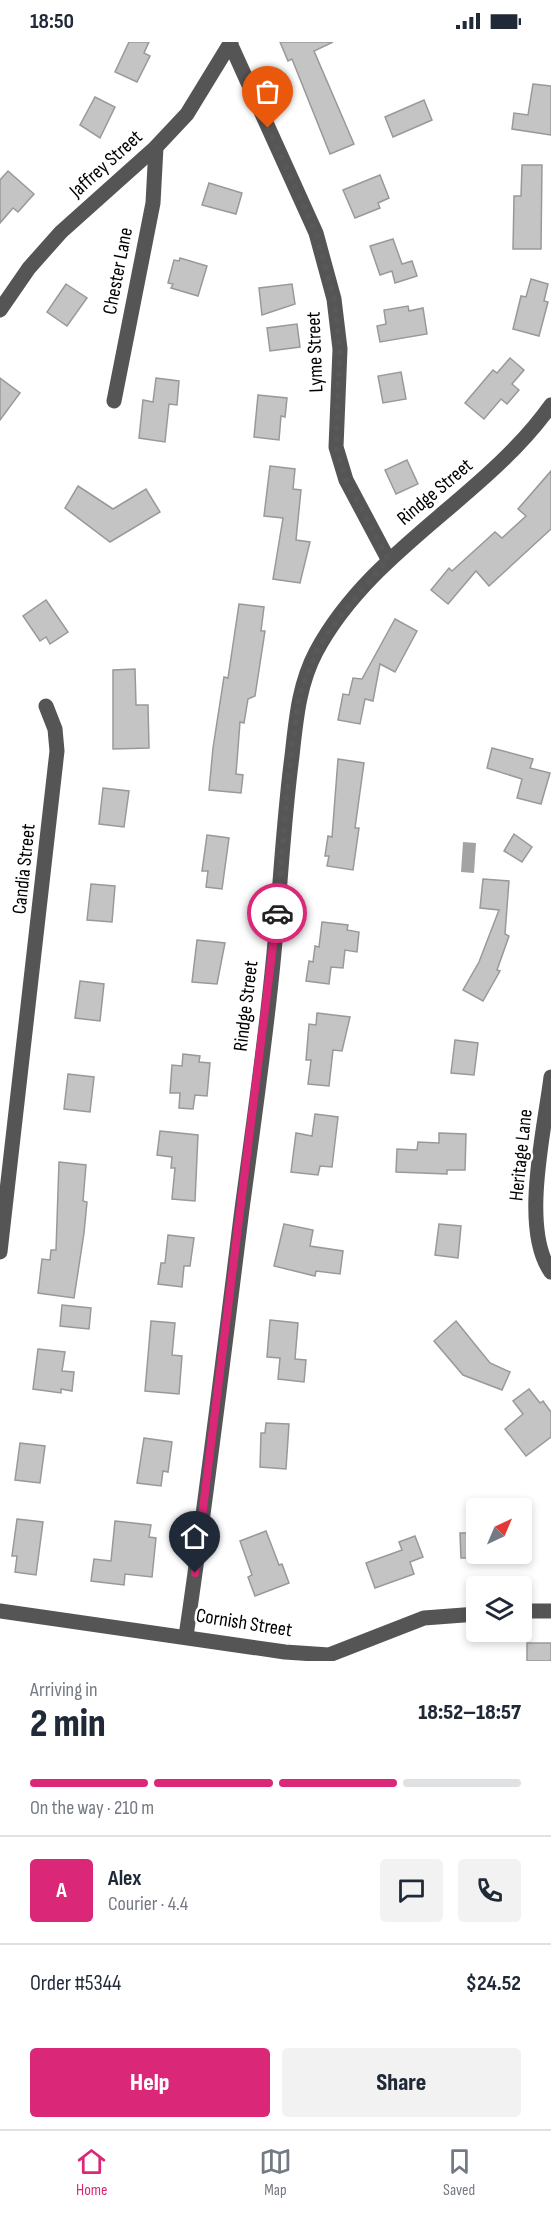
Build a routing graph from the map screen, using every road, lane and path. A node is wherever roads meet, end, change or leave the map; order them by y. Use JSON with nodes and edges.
{"nodes":[{"id":1,"x":231,"y":43,"type":"edge"},
{"id":2,"x":156,"y":147,"type":"junction"},
{"id":3,"x":0,"y":310,"type":"edge"},
{"id":4,"x":114,"y":401,"type":"dead end"},
{"id":5,"x":551,"y":405,"type":"edge"},
{"id":6,"x":388,"y":559,"type":"junction"},
{"id":7,"x":46,"y":706,"type":"dead end"},
{"id":8,"x":551,"y":1077,"type":"edge"},
{"id":9,"x":0,"y":1252,"type":"edge"},
{"id":10,"x":551,"y":1272,"type":"edge"},
{"id":11,"x":0,"y":1611,"type":"edge"},
{"id":12,"x":532,"y":1611,"type":"edge"},
{"id":13,"x":551,"y":1611,"type":"edge"},
{"id":14,"x":466,"y":1615,"type":"edge"},
{"id":15,"x":186,"y":1635,"type":"junction"}],
"edges":[{"from":1,"to":2,"type":"street","name":"Jaffrey Street"},
{"from":1,"to":6,"type":"street","name":"Lyme Street"},
{"from":2,"to":3,"type":"street","name":"Jaffrey Street"},
{"from":2,"to":4,"type":"street","name":"Chester Lane"},
{"from":5,"to":6,"type":"street","name":"Rindge Street"},
{"from":6,"to":15,"type":"street","name":"Rindge Street"},
{"from":7,"to":9,"type":"street","name":"Candia Street"},
{"from":8,"to":10,"type":"street","name":"Heritage Lane"},
{"from":11,"to":15,"type":"street","name":"Cornish Street"},
{"from":12,"to":13,"type":"street"},
{"from":14,"to":15,"type":"street","name":"Cornish Street"}]}
